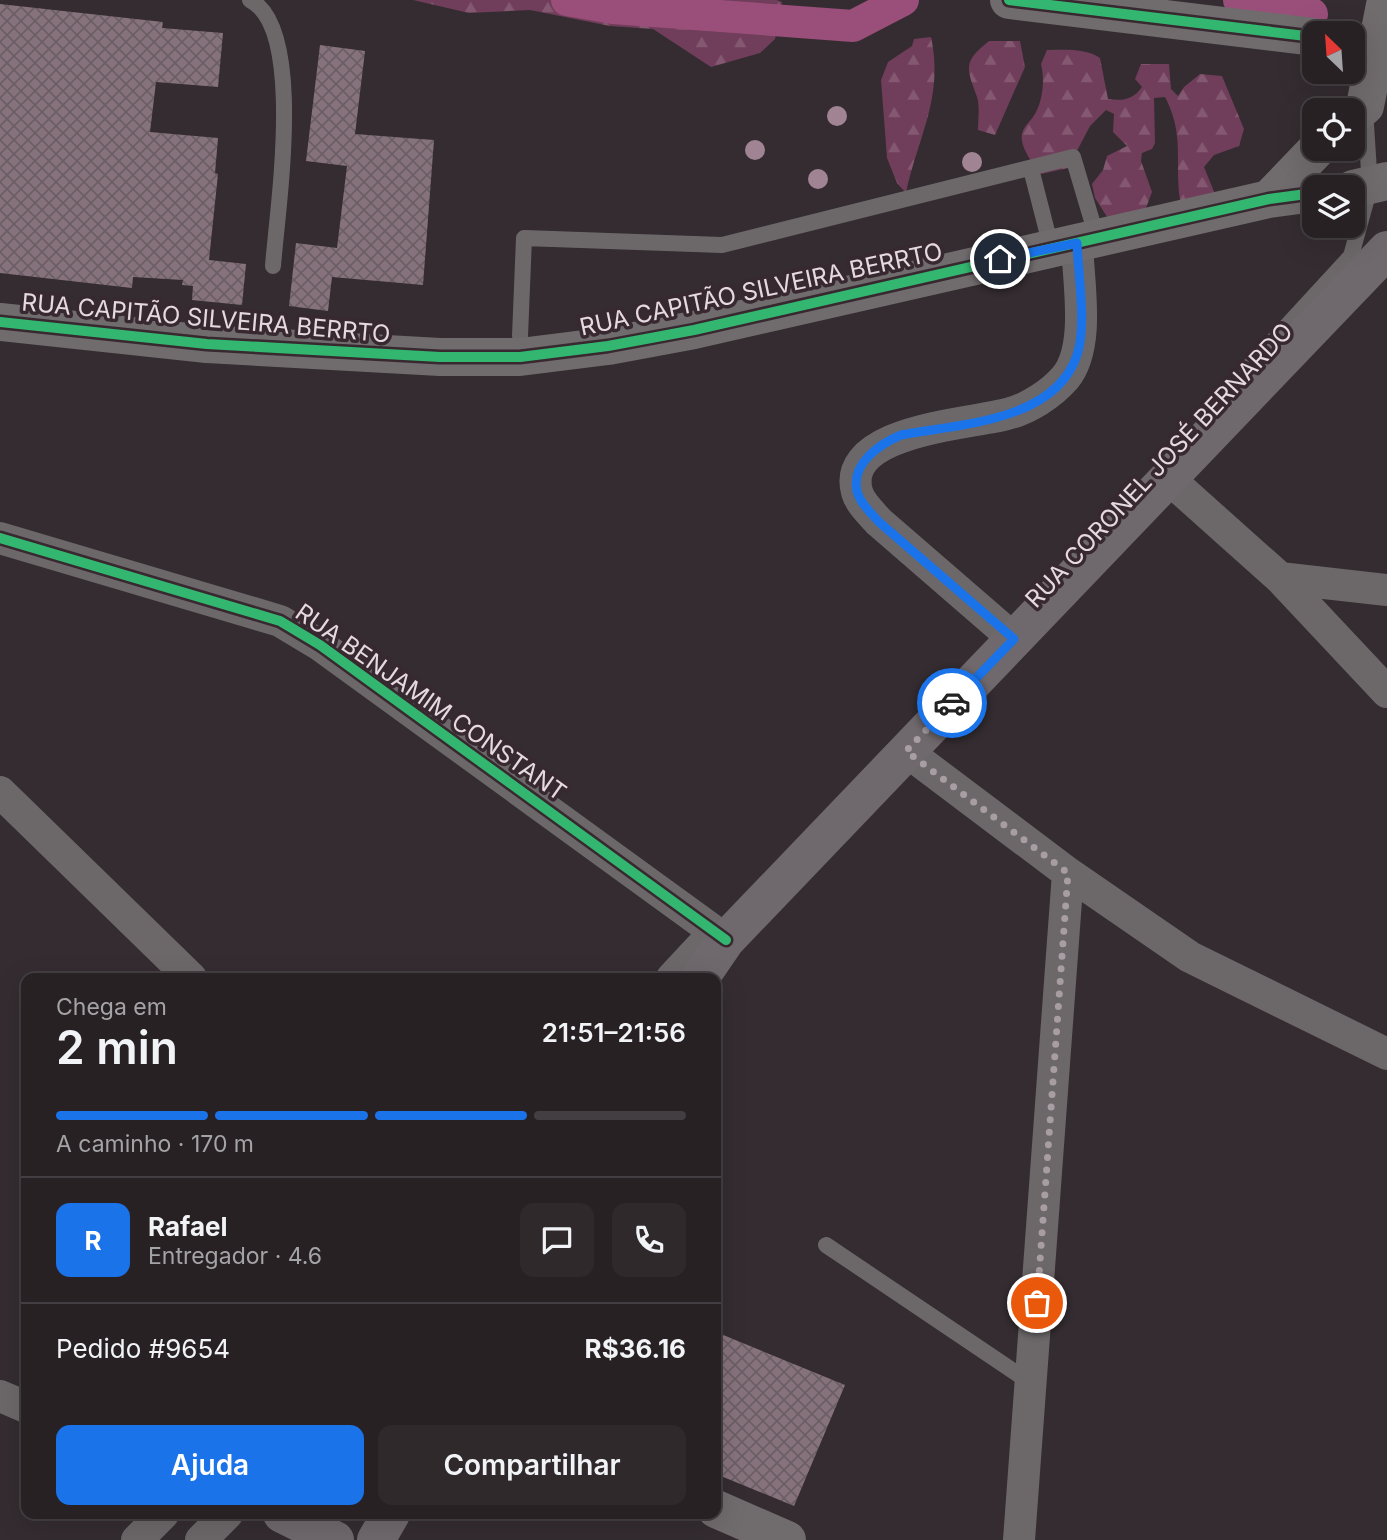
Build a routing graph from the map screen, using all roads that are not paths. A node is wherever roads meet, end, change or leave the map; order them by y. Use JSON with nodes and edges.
{"nodes":[{"id":1,"x":250,"y":0,"type":"edge"},
{"id":2,"x":1009,"y":0,"type":"edge"},
{"id":3,"x":1386,"y":0,"type":"edge"},
{"id":4,"x":1302,"y":36,"type":"edge"},
{"id":5,"x":1365,"y":44,"type":"edge"},
{"id":6,"x":1387,"y":47,"type":"edge"},
{"id":7,"x":1368,"y":109,"type":"edge"},
{"id":8,"x":1305,"y":161,"type":"edge"},
{"id":9,"x":1031,"y":169,"type":"junction"},
{"id":10,"x":1370,"y":185,"type":"edge"},
{"id":11,"x":1302,"y":195,"type":"edge"},
{"id":12,"x":1269,"y":199,"type":"junction"},
{"id":13,"x":1072,"y":234,"type":"junction"},
{"id":14,"x":1387,"y":250,"type":"edge"},
{"id":15,"x":273,"y":266,"type":"dead end"},
{"id":16,"x":0,"y":322,"type":"edge"},
{"id":17,"x":520,"y":337,"type":"dead end"},
{"id":18,"x":1239,"y":378,"type":"dead end"},
{"id":19,"x":1183,"y":439,"type":"dead end"},
{"id":20,"x":1168,"y":478,"type":"junction"},
{"id":21,"x":0,"y":538,"type":"edge"},
{"id":22,"x":1280,"y":578,"type":"junction"},
{"id":23,"x":1387,"y":590,"type":"edge"},
{"id":24,"x":1010,"y":636,"type":"junction"},
{"id":25,"x":1387,"y":692,"type":"edge"},
{"id":26,"x":906,"y":751,"type":"junction"},
{"id":27,"x":0,"y":792,"type":"edge"},
{"id":28,"x":1068,"y":873,"type":"junction"},
{"id":29,"x":720,"y":936,"type":"junction"},
{"id":30,"x":186,"y":973,"type":"edge"},
{"id":31,"x":678,"y":973,"type":"edge"},
{"id":32,"x":702,"y":973,"type":"edge"},
{"id":33,"x":1387,"y":1054,"type":"edge"},
{"id":34,"x":826,"y":1245,"type":"dead end"},
{"id":35,"x":1031,"y":1383,"type":"junction"},
{"id":36,"x":0,"y":1396,"type":"edge"},
{"id":37,"x":21,"y":1406,"type":"edge"},
{"id":38,"x":721,"y":1510,"type":"edge"},
{"id":39,"x":158,"y":1519,"type":"edge"},
{"id":40,"x":222,"y":1519,"type":"edge"},
{"id":41,"x":292,"y":1519,"type":"edge"},
{"id":42,"x":388,"y":1519,"type":"edge"},
{"id":43,"x":137,"y":1540,"type":"edge"},
{"id":44,"x":201,"y":1540,"type":"edge"},
{"id":45,"x":335,"y":1540,"type":"edge"},
{"id":46,"x":376,"y":1540,"type":"edge"},
{"id":47,"x":787,"y":1540,"type":"edge"},
{"id":48,"x":1019,"y":1540,"type":"edge"}],
"edges":[{"from":1,"to":15,"type":"lane"},
{"from":2,"to":4,"type":"street"},
{"from":3,"to":7,"type":"street"},
{"from":5,"to":6,"type":"street","bridge":true},
{"from":7,"to":10,"type":"lane","name":"RUA CORONEL JOSÉ BERNARDO"},
{"from":8,"to":12,"type":"street"},
{"from":9,"to":13,"type":"lane"},
{"from":9,"to":13,"type":"lane"},
{"from":9,"to":17,"type":"lane"},
{"from":10,"to":18,"type":"lane","name":"RUA CORONEL JOSÉ BERNARDO"},
{"from":11,"to":12,"type":"street","name":"RUA CAPITÃO SILVEIRA BERRTO"},
{"from":12,"to":13,"type":"street","name":"RUA CAPITÃO SILVEIRA BERRTO"},
{"from":13,"to":16,"type":"street","name":"RUA CAPITÃO SILVEIRA BERRTO"},
{"from":13,"to":24,"type":"street"},
{"from":14,"to":20,"type":"main road","name":"RUA CORONEL JOSÉ BERNARDO"},
{"from":19,"to":24,"type":"lane","name":"RUA CORONEL JOSÉ BERNARDO"},
{"from":20,"to":22,"type":"street"},
{"from":20,"to":24,"type":"main road","name":"RUA CORONEL JOSÉ BERNARDO"},
{"from":21,"to":29,"type":"street","name":"RUA BENJAMIM CONSTANT"},
{"from":22,"to":23,"type":"street"},
{"from":22,"to":25,"type":"street"},
{"from":24,"to":26,"type":"main road","name":"RUA CORONEL JOSÉ BERNARDO"},
{"from":24,"to":29,"type":"lane","name":"RUA CORONEL JOSÉ BERNARDO"},
{"from":26,"to":28,"type":"street"},
{"from":26,"to":29,"type":"main road","name":"RUA CORONEL JOSÉ BERNARDO"},
{"from":27,"to":30,"type":"street"},
{"from":28,"to":33,"type":"street"},
{"from":28,"to":35,"type":"street"},
{"from":29,"to":31,"type":"street"},
{"from":29,"to":32,"type":"main road","name":"RUA CORONEL JOSÉ BERNARDO"},
{"from":34,"to":35,"type":"lane"},
{"from":35,"to":48,"type":"street"},
{"from":36,"to":37,"type":"street"},
{"from":38,"to":47,"type":"street"},
{"from":39,"to":43,"type":"street"},
{"from":40,"to":44,"type":"street"},
{"from":41,"to":45,"type":"main road"},
{"from":42,"to":46,"type":"main road"}]}
